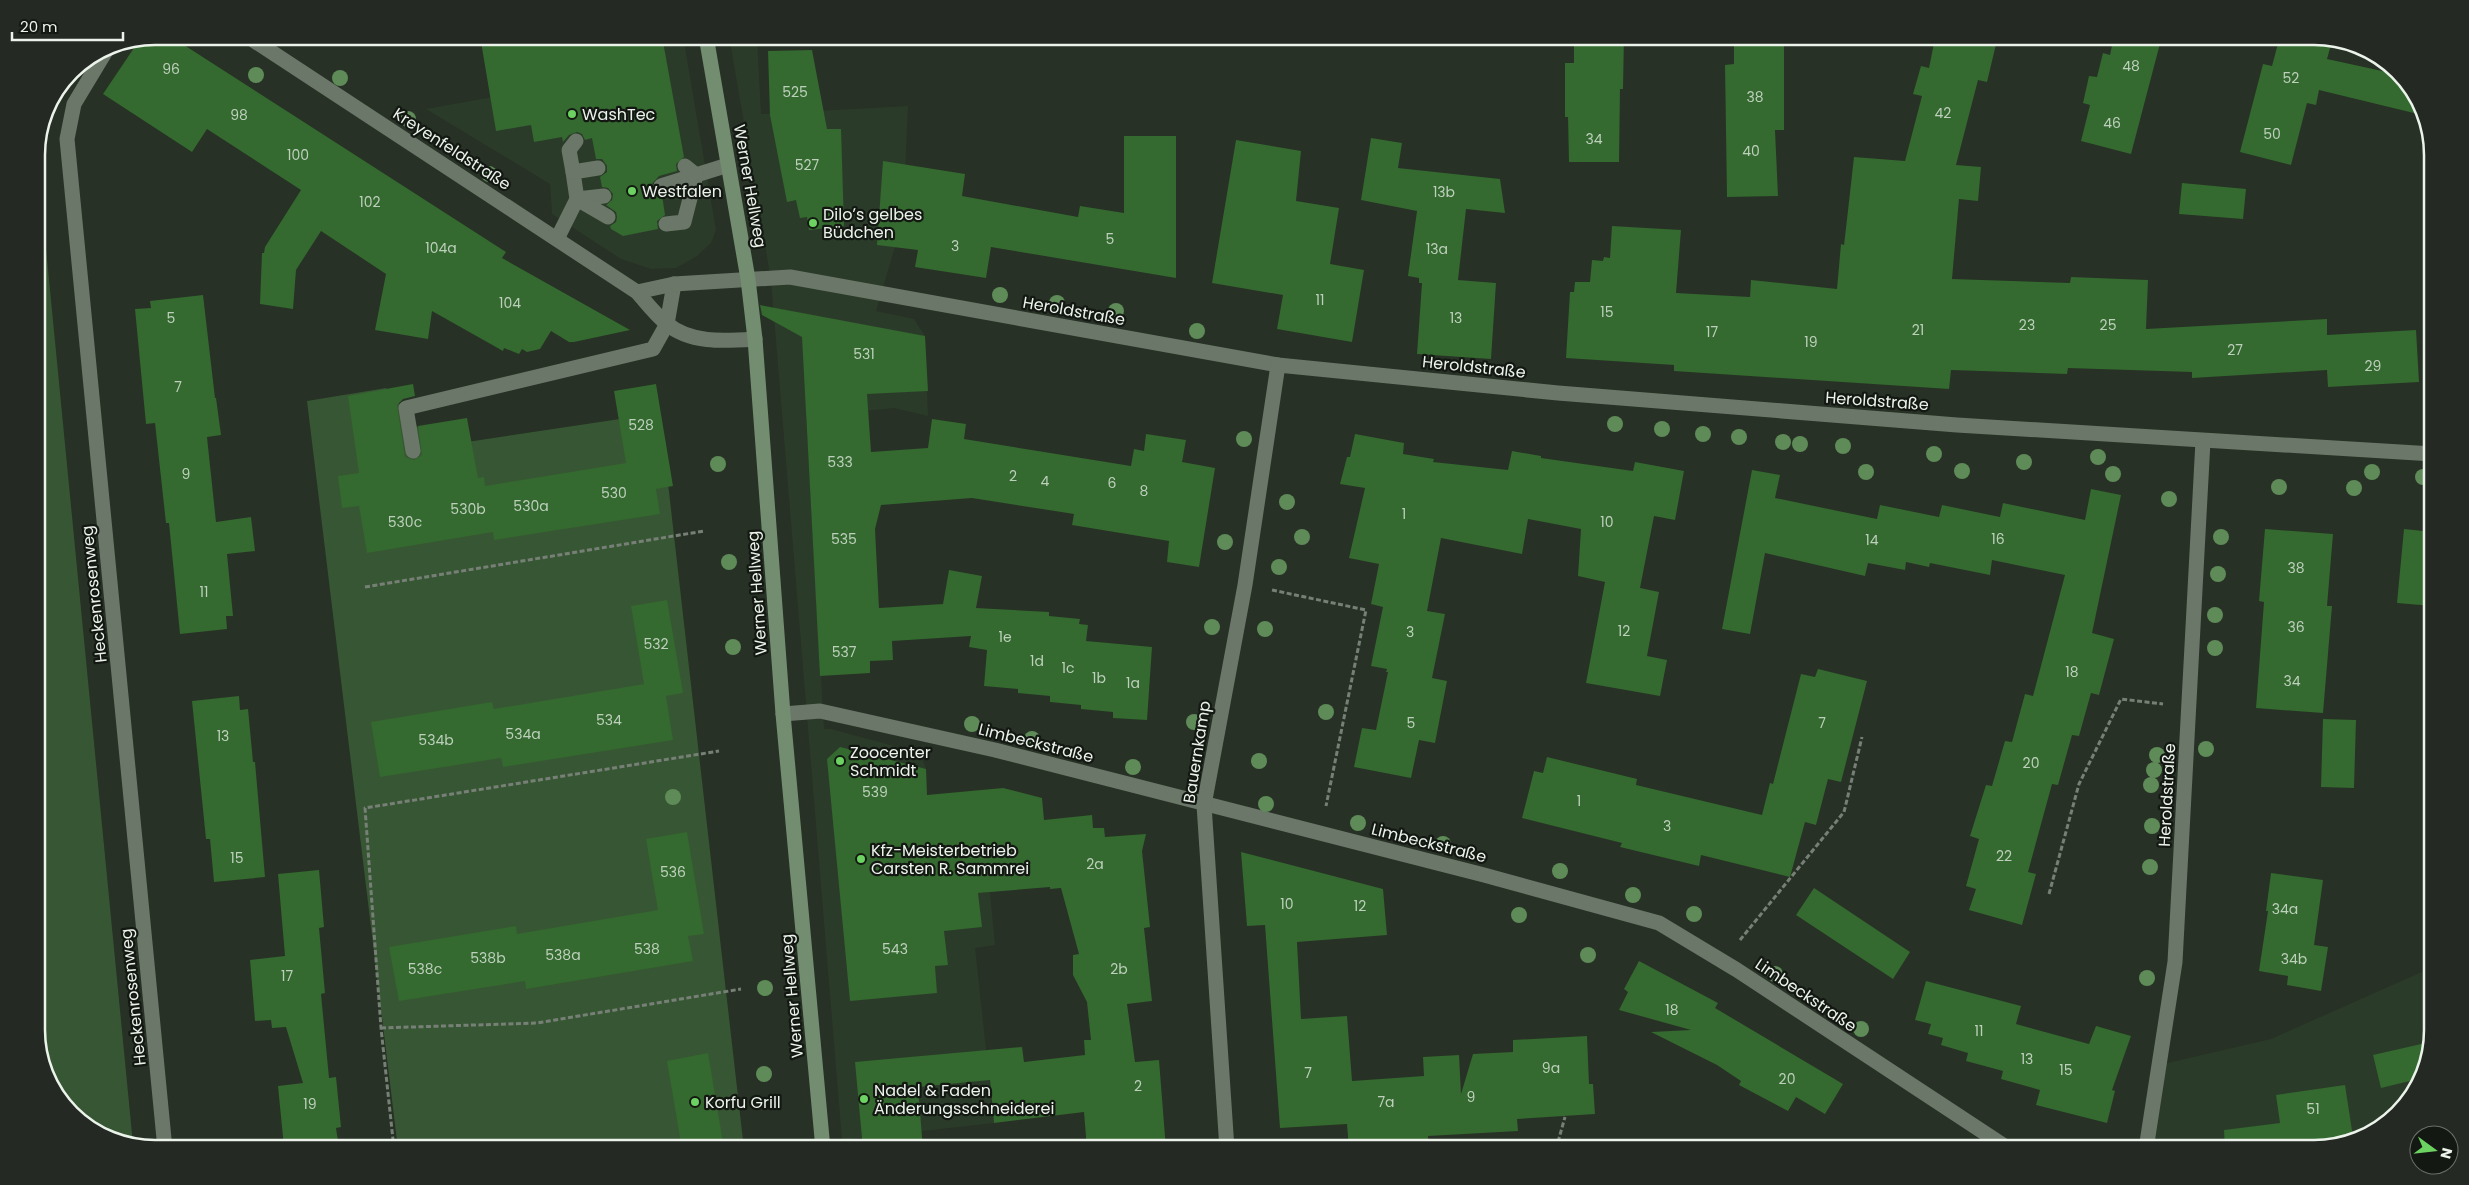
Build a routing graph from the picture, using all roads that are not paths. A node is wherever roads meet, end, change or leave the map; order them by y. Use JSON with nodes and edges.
{"nodes":[{"id":1,"x":261,"y":45,"type":"edge"},
{"id":2,"x":708,"y":45,"type":"edge"},
{"id":3,"x":101,"y":59,"type":"edge"},
{"id":4,"x":576,"y":141,"type":"dead end"},
{"id":5,"x":728,"y":165,"type":"junction"},
{"id":6,"x":598,"y":168,"type":"dead end"},
{"id":7,"x":691,"y":171,"type":"junction"},
{"id":8,"x":573,"y":172,"type":"junction"},
{"id":9,"x":661,"y":186,"type":"dead end"},
{"id":10,"x":604,"y":196,"type":"dead end"},
{"id":11,"x":577,"y":200,"type":"junction"},
{"id":12,"x":608,"y":217,"type":"dead end"},
{"id":13,"x":666,"y":224,"type":"dead end"},
{"id":14,"x":556,"y":239,"type":"junction"},
{"id":15,"x":748,"y":279,"type":"junction"},
{"id":16,"x":674,"y":284,"type":"junction"},
{"id":17,"x":637,"y":292,"type":"junction"},
{"id":18,"x":667,"y":324,"type":"junction"},
{"id":19,"x":755,"y":340,"type":"junction"},
{"id":20,"x":1278,"y":365,"type":"junction"},
{"id":21,"x":2203,"y":441,"type":"junction"},
{"id":22,"x":413,"y":451,"type":"dead end"},
{"id":23,"x":2424,"y":453,"type":"edge"},
{"id":24,"x":783,"y":714,"type":"junction"},
{"id":25,"x":1204,"y":805,"type":"junction"},
{"id":26,"x":165,"y":1140,"type":"edge"},
{"id":27,"x":822,"y":1140,"type":"edge"},
{"id":28,"x":1226,"y":1140,"type":"edge"},
{"id":29,"x":1995,"y":1140,"type":"edge"},
{"id":30,"x":2147,"y":1140,"type":"edge"}],
"edges":[{"from":1,"to":14,"type":"street","name":"Kreyenfeldstraße"},
{"from":2,"to":5,"type":"main road","name":"Werner Hellweg"},
{"from":3,"to":26,"type":"street","name":"Heckenrosenweg"},
{"from":4,"to":8,"type":"street"},
{"from":5,"to":7,"type":"street"},
{"from":5,"to":15,"type":"main road","name":"Werner Hellweg"},
{"from":6,"to":8,"type":"street"},
{"from":7,"to":9,"type":"street"},
{"from":7,"to":13,"type":"street"},
{"from":8,"to":11,"type":"street"},
{"from":10,"to":11,"type":"street"},
{"from":11,"to":12,"type":"street"},
{"from":11,"to":14,"type":"street"},
{"from":14,"to":17,"type":"street","name":"Kreyenfeldstraße"},
{"from":15,"to":16,"type":"street"},
{"from":15,"to":19,"type":"main road","name":"Werner Hellweg"},
{"from":15,"to":20,"type":"street","name":"Heroldstraße"},
{"from":16,"to":17,"type":"street"},
{"from":16,"to":18,"type":"street"},
{"from":17,"to":18,"type":"street","name":"Kreyenfeldstraße"},
{"from":18,"to":19,"type":"street","name":"Kreyenfeldstraße"},
{"from":18,"to":22,"type":"street"},
{"from":19,"to":24,"type":"main road","name":"Werner Hellweg"},
{"from":20,"to":21,"type":"street","name":"Heroldstraße"},
{"from":20,"to":25,"type":"street","name":"Bauernkamp"},
{"from":21,"to":23,"type":"street","name":"Heroldstraße"},
{"from":21,"to":30,"type":"street","name":"Heroldstraße"},
{"from":24,"to":25,"type":"street","name":"Limbeckstraße"},
{"from":24,"to":27,"type":"main road","name":"Werner Hellweg"},
{"from":25,"to":28,"type":"street","name":"Bauernkamp"},
{"from":25,"to":29,"type":"street","name":"Limbeckstraße"}]}
